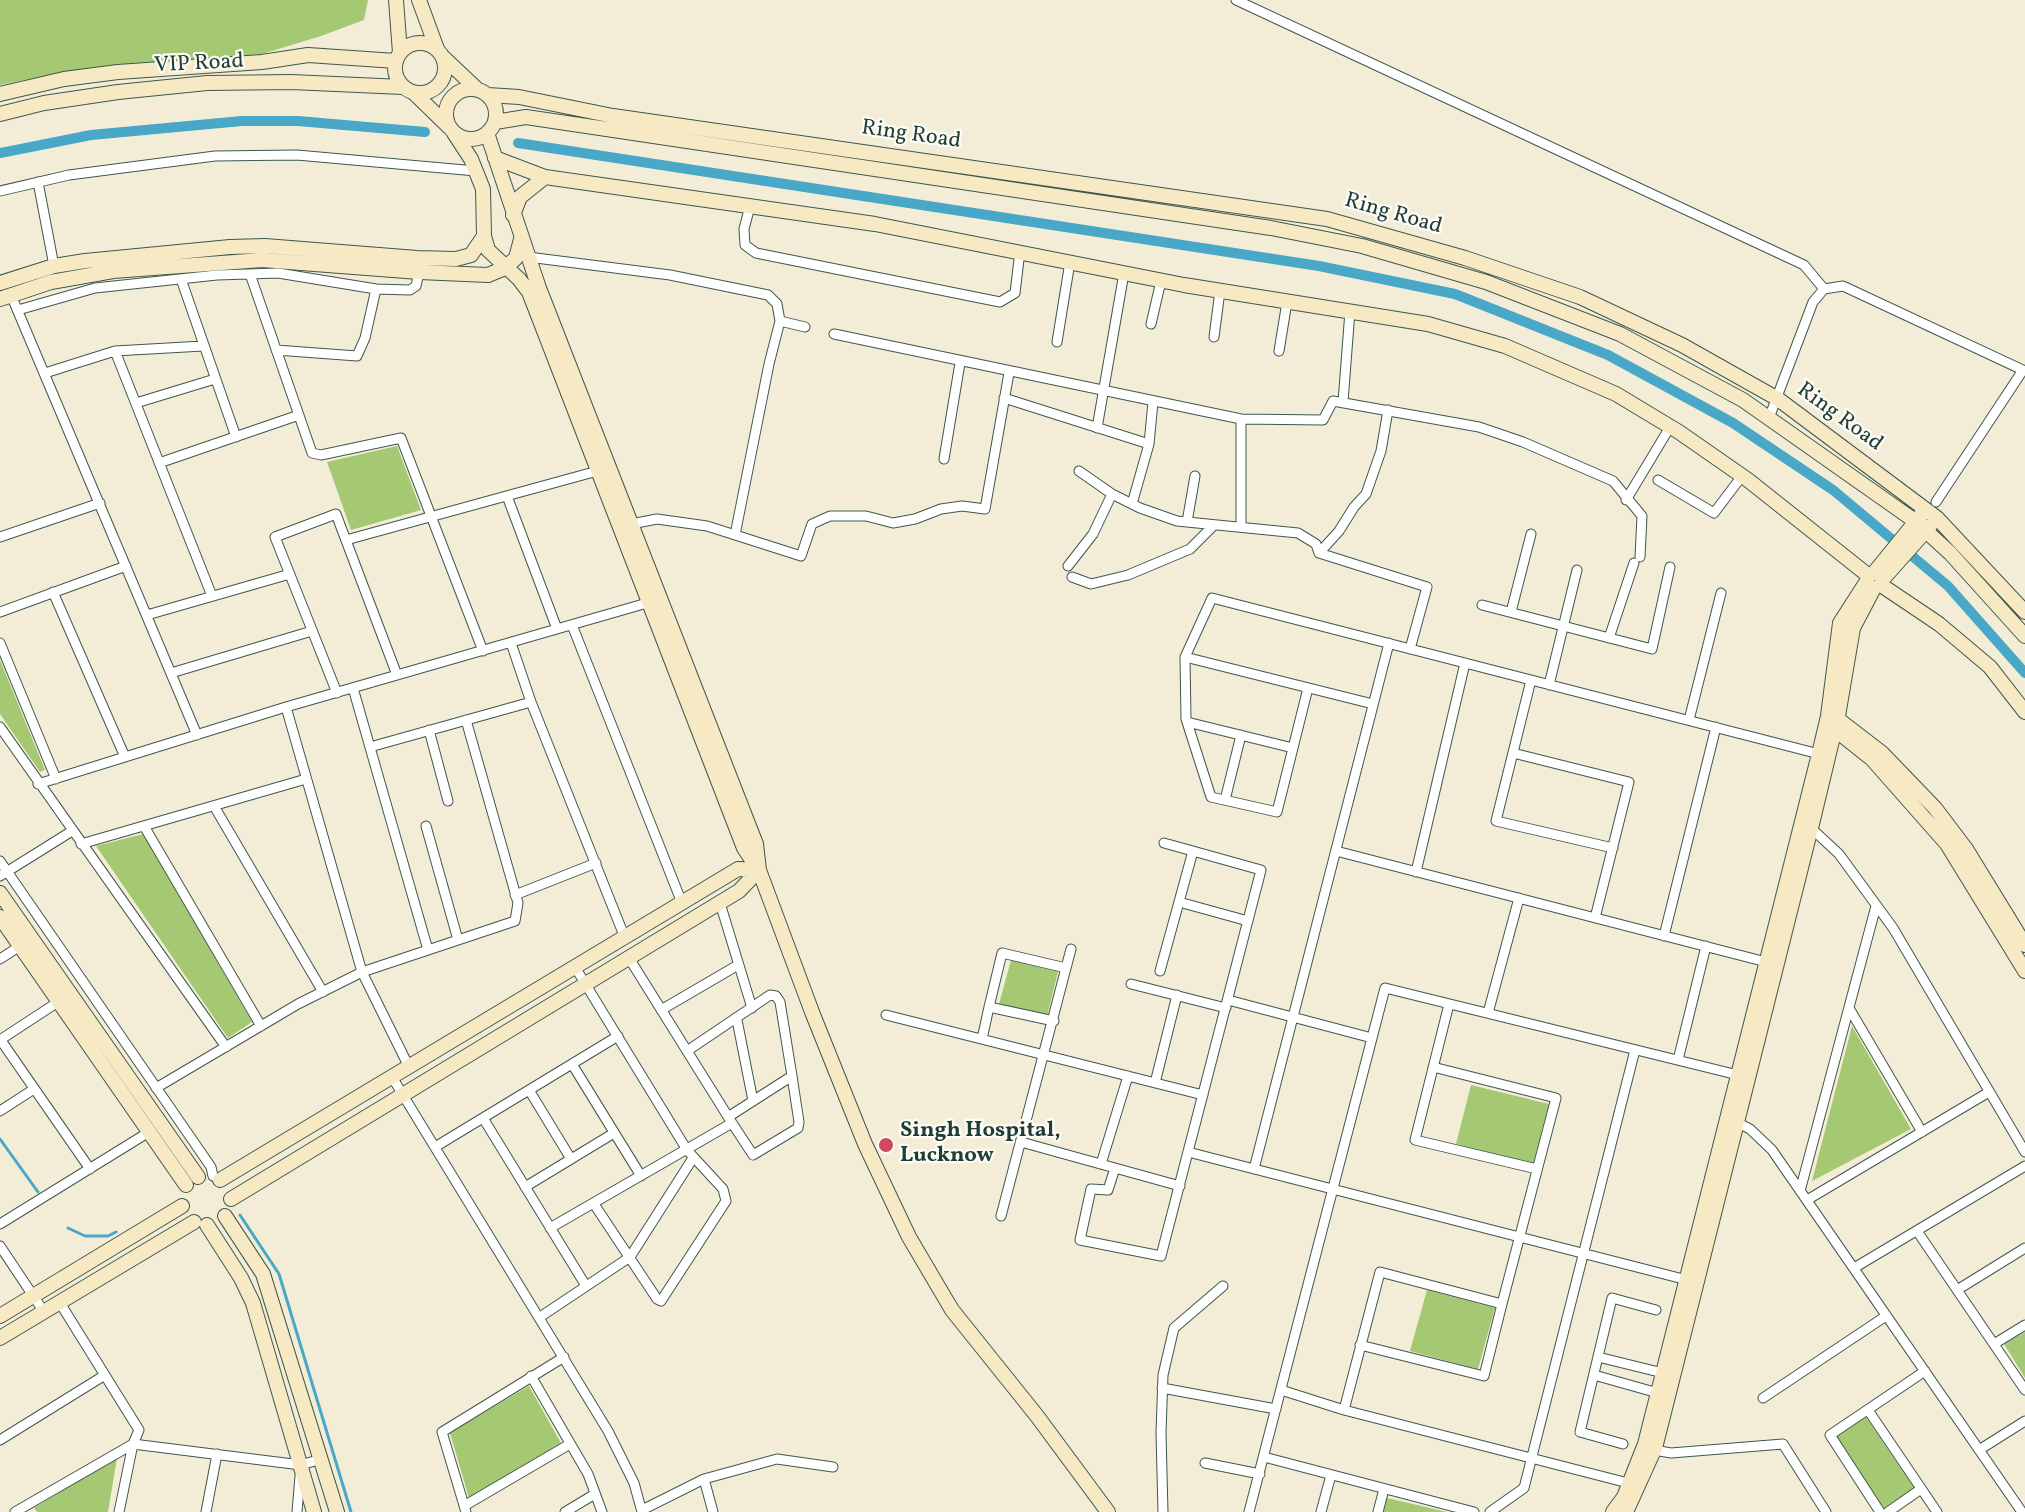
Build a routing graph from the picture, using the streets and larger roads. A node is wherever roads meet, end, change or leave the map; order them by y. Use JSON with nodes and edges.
{"nodes":[{"id":1,"x":396,"y":0,"type":"edge"},
{"id":2,"x":419,"y":0,"type":"edge"},
{"id":3,"x":1236,"y":0,"type":"edge"},
{"id":4,"x":439,"y":53,"type":"junction"},
{"id":5,"x":398,"y":57,"type":"junction"},
{"id":6,"x":408,"y":90,"type":"junction"},
{"id":7,"x":483,"y":93,"type":"junction"},
{"id":8,"x":0,"y":94,"type":"edge"},
{"id":9,"x":0,"y":114,"type":"edge"},
{"id":10,"x":491,"y":127,"type":"junction"},
{"id":11,"x":452,"y":130,"type":"junction"},
{"id":12,"x":495,"y":158,"type":"junction"},
{"id":13,"x":476,"y":171,"type":"junction"},
{"id":14,"x":545,"y":177,"type":"junction"},
{"id":15,"x":38,"y":182,"type":"junction"},
{"id":16,"x":0,"y":191,"type":"edge"},
{"id":17,"x":750,"y":206,"type":"junction"},
{"id":18,"x":513,"y":215,"type":"junction"},
{"id":19,"x":484,"y":236,"type":"junction"},
{"id":20,"x":521,"y":237,"type":"junction"},
{"id":21,"x":1020,"y":251,"type":"junction"},
{"id":22,"x":528,"y":257,"type":"junction"},
{"id":23,"x":1070,"y":262,"type":"junction"},
{"id":24,"x":54,"y":266,"type":"junction"},
{"id":25,"x":505,"y":268,"type":"junction"},
{"id":26,"x":419,"y":272,"type":"junction"},
{"id":27,"x":1124,"y":273,"type":"junction"},
{"id":28,"x":250,"y":274,"type":"junction"},
{"id":29,"x":181,"y":279,"type":"junction"},
{"id":30,"x":1161,"y":281,"type":"junction"},
{"id":31,"x":0,"y":283,"type":"edge"},
{"id":32,"x":376,"y":289,"type":"junction"},
{"id":33,"x":1824,"y":289,"type":"junction"},
{"id":34,"x":1220,"y":291,"type":"junction"},
{"id":35,"x":6,"y":297,"type":"edge"},
{"id":36,"x":1287,"y":302,"type":"junction"},
{"id":37,"x":18,"y":310,"type":"junction"},
{"id":38,"x":1350,"y":311,"type":"junction"},
{"id":39,"x":780,"y":321,"type":"junction"},
{"id":40,"x":1151,"y":324,"type":"dead end"},
{"id":41,"x":805,"y":327,"type":"dead end"},
{"id":42,"x":834,"y":334,"type":"dead end"},
{"id":43,"x":1214,"y":338,"type":"dead end"},
{"id":44,"x":1057,"y":342,"type":"dead end"},
{"id":45,"x":203,"y":346,"type":"junction"},
{"id":46,"x":276,"y":350,"type":"junction"},
{"id":47,"x":115,"y":351,"type":"junction"},
{"id":48,"x":1279,"y":351,"type":"dead end"},
{"id":49,"x":960,"y":363,"type":"junction"},
{"id":50,"x":2024,"y":371,"type":"edge"},
{"id":51,"x":1009,"y":372,"type":"junction"},
{"id":52,"x":45,"y":373,"type":"junction"},
{"id":53,"x":215,"y":379,"type":"junction"},
{"id":54,"x":1103,"y":392,"type":"junction"},
{"id":55,"x":1004,"y":398,"type":"junction"},
{"id":56,"x":1778,"y":399,"type":"junction"},
{"id":57,"x":1153,"y":402,"type":"junction"},
{"id":58,"x":1342,"y":402,"type":"junction"},
{"id":59,"x":136,"y":403,"type":"junction"},
{"id":60,"x":1388,"y":410,"type":"junction"},
{"id":61,"x":299,"y":415,"type":"junction"},
{"id":62,"x":1769,"y":418,"type":"junction"},
{"id":63,"x":1241,"y":419,"type":"junction"},
{"id":64,"x":1670,"y":427,"type":"junction"},
{"id":65,"x":1097,"y":428,"type":"junction"},
{"id":66,"x":236,"y":437,"type":"junction"},
{"id":67,"x":1149,"y":444,"type":"junction"},
{"id":68,"x":944,"y":459,"type":"dead end"},
{"id":69,"x":159,"y":463,"type":"junction"},
{"id":70,"x":603,"y":470,"type":"junction"},
{"id":71,"x":1079,"y":471,"type":"dead end"},
{"id":72,"x":1195,"y":476,"type":"dead end"},
{"id":73,"x":1742,"y":476,"type":"junction"},
{"id":74,"x":1658,"y":480,"type":"dead end"},
{"id":75,"x":1112,"y":494,"type":"junction"},
{"id":76,"x":507,"y":496,"type":"junction"},
{"id":77,"x":1626,"y":500,"type":"junction"},
{"id":78,"x":100,"y":503,"type":"junction"},
{"id":79,"x":1132,"y":504,"type":"junction"},
{"id":80,"x":1934,"y":510,"type":"junction"},
{"id":81,"x":432,"y":517,"type":"junction"},
{"id":82,"x":1187,"y":522,"type":"junction"},
{"id":83,"x":631,"y":524,"type":"junction"},
{"id":84,"x":1213,"y":526,"type":"junction"},
{"id":85,"x":1242,"y":527,"type":"junction"},
{"id":86,"x":1915,"y":532,"type":"junction"},
{"id":87,"x":1532,"y":534,"type":"dead end"},
{"id":88,"x":735,"y":535,"type":"junction"},
{"id":89,"x":0,"y":537,"type":"edge"},
{"id":90,"x":346,"y":540,"type":"junction"},
{"id":91,"x":1318,"y":553,"type":"junction"},
{"id":92,"x":126,"y":566,"type":"junction"},
{"id":93,"x":1068,"y":566,"type":"dead end"},
{"id":94,"x":1670,"y":567,"type":"dead end"},
{"id":95,"x":1577,"y":570,"type":"dead end"},
{"id":96,"x":290,"y":574,"type":"junction"},
{"id":97,"x":1072,"y":577,"type":"dead end"},
{"id":98,"x":1874,"y":581,"type":"junction"},
{"id":99,"x":53,"y":592,"type":"junction"},
{"id":100,"x":1721,"y":593,"type":"dead end"},
{"id":101,"x":212,"y":596,"type":"junction"},
{"id":102,"x":654,"y":601,"type":"junction"},
{"id":103,"x":1482,"y":604,"type":"dead end"},
{"id":104,"x":0,"y":612,"type":"edge"},
{"id":105,"x":1511,"y":612,"type":"junction"},
{"id":106,"x":2025,"y":612,"type":"edge"},
{"id":107,"x":147,"y":615,"type":"junction"},
{"id":108,"x":572,"y":625,"type":"junction"},
{"id":109,"x":1564,"y":626,"type":"junction"},
{"id":110,"x":557,"y":629,"type":"junction"},
{"id":111,"x":312,"y":631,"type":"junction"},
{"id":112,"x":2025,"y":636,"type":"edge"},
{"id":113,"x":1609,"y":638,"type":"junction"},
{"id":114,"x":0,"y":643,"type":"edge"},
{"id":115,"x":511,"y":643,"type":"junction"},
{"id":116,"x":1389,"y":643,"type":"junction"},
{"id":117,"x":1410,"y":649,"type":"junction"},
{"id":118,"x":483,"y":651,"type":"junction"},
{"id":119,"x":1185,"y":657,"type":"junction"},
{"id":120,"x":1466,"y":663,"type":"junction"},
{"id":121,"x":171,"y":673,"type":"junction"},
{"id":122,"x":397,"y":675,"type":"junction"},
{"id":123,"x":1531,"y":680,"type":"junction"},
{"id":124,"x":1549,"y":685,"type":"junction"},
{"id":125,"x":353,"y":688,"type":"junction"},
{"id":126,"x":1308,"y":688,"type":"junction"},
{"id":127,"x":337,"y":693,"type":"junction"},
{"id":128,"x":531,"y":702,"type":"junction"},
{"id":129,"x":1373,"y":704,"type":"junction"},
{"id":130,"x":286,"y":708,"type":"junction"},
{"id":131,"x":2025,"y":712,"type":"edge"},
{"id":132,"x":466,"y":720,"type":"junction"},
{"id":133,"x":1689,"y":720,"type":"junction"},
{"id":134,"x":1832,"y":720,"type":"junction"},
{"id":135,"x":1187,"y":722,"type":"junction"},
{"id":136,"x":0,"y":727,"type":"edge"},
{"id":137,"x":1716,"y":727,"type":"junction"},
{"id":138,"x":429,"y":730,"type":"junction"},
{"id":139,"x":197,"y":735,"type":"junction"},
{"id":140,"x":1240,"y":735,"type":"junction"},
{"id":141,"x":370,"y":747,"type":"junction"},
{"id":142,"x":1293,"y":748,"type":"junction"},
{"id":143,"x":1513,"y":753,"type":"junction"},
{"id":144,"x":1823,"y":755,"type":"junction"},
{"id":145,"x":125,"y":757,"type":"junction"},
{"id":146,"x":56,"y":779,"type":"junction"},
{"id":147,"x":306,"y":779,"type":"junction"},
{"id":148,"x":38,"y":784,"type":"junction"},
{"id":149,"x":1225,"y":800,"type":"junction"},
{"id":150,"x":448,"y":801,"type":"dead end"},
{"id":151,"x":214,"y":806,"type":"junction"},
{"id":152,"x":144,"y":826,"type":"junction"},
{"id":153,"x":426,"y":826,"type":"dead end"},
{"id":154,"x":1811,"y":828,"type":"junction"},
{"id":155,"x":72,"y":831,"type":"junction"},
{"id":156,"x":1164,"y":843,"type":"dead end"},
{"id":157,"x":81,"y":844,"type":"junction"},
{"id":158,"x":1613,"y":848,"type":"junction"},
{"id":159,"x":1193,"y":851,"type":"junction"},
{"id":160,"x":1336,"y":851,"type":"junction"},
{"id":161,"x":0,"y":861,"type":"edge"},
{"id":162,"x":596,"y":863,"type":"junction"},
{"id":163,"x":759,"y":870,"type":"junction"},
{"id":164,"x":1416,"y":872,"type":"junction"},
{"id":165,"x":4,"y":874,"type":"edge"},
{"id":166,"x":0,"y":893,"type":"edge"},
{"id":167,"x":515,"y":895,"type":"junction"},
{"id":168,"x":1519,"y":898,"type":"junction"},
{"id":169,"x":1179,"y":902,"type":"junction"},
{"id":170,"x":682,"y":903,"type":"junction"},
{"id":171,"x":720,"y":903,"type":"junction"},
{"id":172,"x":1876,"y":906,"type":"junction"},
{"id":173,"x":0,"y":917,"type":"edge"},
{"id":174,"x":1595,"y":918,"type":"junction"},
{"id":175,"x":1248,"y":921,"type":"junction"},
{"id":176,"x":1664,"y":936,"type":"junction"},
{"id":177,"x":625,"y":938,"type":"junction"},
{"id":178,"x":458,"y":940,"type":"junction"},
{"id":179,"x":26,"y":942,"type":"junction"},
{"id":180,"x":2020,"y":945,"type":"edge"},
{"id":181,"x":1706,"y":946,"type":"junction"},
{"id":182,"x":1071,"y":949,"type":"dead end"},
{"id":183,"x":428,"y":950,"type":"junction"},
{"id":184,"x":629,"y":958,"type":"junction"},
{"id":185,"x":0,"y":959,"type":"edge"},
{"id":186,"x":1770,"y":963,"type":"junction"},
{"id":187,"x":738,"y":965,"type":"junction"},
{"id":188,"x":575,"y":967,"type":"junction"},
{"id":189,"x":1066,"y":968,"type":"junction"},
{"id":190,"x":2025,"y":970,"type":"edge"},
{"id":191,"x":1160,"y":971,"type":"dead end"},
{"id":192,"x":362,"y":972,"type":"junction"},
{"id":193,"x":586,"y":984,"type":"junction"},
{"id":194,"x":1131,"y":984,"type":"dead end"},
{"id":195,"x":323,"y":992,"type":"junction"},
{"id":196,"x":1177,"y":995,"type":"junction"},
{"id":197,"x":58,"y":1002,"type":"junction"},
{"id":198,"x":1227,"y":1004,"type":"junction"},
{"id":199,"x":1449,"y":1004,"type":"junction"},
{"id":200,"x":989,"y":1007,"type":"junction"},
{"id":201,"x":752,"y":1008,"type":"junction"},
{"id":202,"x":1849,"y":1008,"type":"junction"},
{"id":203,"x":661,"y":1010,"type":"junction"},
{"id":204,"x":1488,"y":1013,"type":"junction"},
{"id":205,"x":886,"y":1015,"type":"dead end"},
{"id":206,"x":1293,"y":1017,"type":"junction"},
{"id":207,"x":736,"y":1020,"type":"junction"},
{"id":208,"x":1054,"y":1021,"type":"junction"},
{"id":209,"x":261,"y":1026,"type":"junction"},
{"id":210,"x":618,"y":1036,"type":"junction"},
{"id":211,"x":1372,"y":1038,"type":"junction"},
{"id":212,"x":982,"y":1039,"type":"junction"},
{"id":213,"x":0,"y":1040,"type":"edge"},
{"id":214,"x":226,"y":1047,"type":"junction"},
{"id":215,"x":1635,"y":1050,"type":"junction"},
{"id":216,"x":687,"y":1051,"type":"junction"},
{"id":217,"x":1045,"y":1055,"type":"junction"},
{"id":218,"x":1678,"y":1060,"type":"junction"},
{"id":219,"x":572,"y":1064,"type":"junction"},
{"id":220,"x":409,"y":1066,"type":"junction"},
{"id":221,"x":1433,"y":1067,"type":"junction"},
{"id":222,"x":792,"y":1076,"type":"junction"},
{"id":223,"x":1128,"y":1076,"type":"junction"},
{"id":224,"x":1742,"y":1076,"type":"junction"},
{"id":225,"x":392,"y":1077,"type":"junction"},
{"id":226,"x":1155,"y":1083,"type":"junction"},
{"id":227,"x":156,"y":1088,"type":"junction"},
{"id":228,"x":34,"y":1089,"type":"junction"},
{"id":229,"x":529,"y":1090,"type":"junction"},
{"id":230,"x":1989,"y":1092,"type":"junction"},
{"id":231,"x":403,"y":1095,"type":"junction"},
{"id":232,"x":1203,"y":1095,"type":"junction"},
{"id":233,"x":753,"y":1101,"type":"junction"},
{"id":234,"x":0,"y":1111,"type":"edge"},
{"id":235,"x":483,"y":1118,"type":"junction"},
{"id":236,"x":730,"y":1120,"type":"junction"},
{"id":237,"x":1736,"y":1122,"type":"junction"},
{"id":238,"x":1922,"y":1131,"type":"junction"},
{"id":239,"x":149,"y":1132,"type":"junction"},
{"id":240,"x":614,"y":1133,"type":"junction"},
{"id":241,"x":1021,"y":1142,"type":"junction"},
{"id":242,"x":435,"y":1147,"type":"junction"},
{"id":243,"x":687,"y":1149,"type":"junction"},
{"id":244,"x":1188,"y":1152,"type":"junction"},
{"id":245,"x":2025,"y":1152,"type":"edge"},
{"id":246,"x":693,"y":1158,"type":"junction"},
{"id":247,"x":571,"y":1159,"type":"junction"},
{"id":248,"x":1101,"y":1164,"type":"junction"},
{"id":249,"x":2025,"y":1166,"type":"edge"},
{"id":250,"x":1115,"y":1168,"type":"junction"},
{"id":251,"x":90,"y":1169,"type":"junction"},
{"id":252,"x":1254,"y":1169,"type":"junction"},
{"id":253,"x":1537,"y":1169,"type":"junction"},
{"id":254,"x":641,"y":1176,"type":"junction"},
{"id":255,"x":198,"y":1177,"type":"junction"},
{"id":256,"x":216,"y":1178,"type":"junction"},
{"id":257,"x":186,"y":1185,"type":"junction"},
{"id":258,"x":1180,"y":1186,"type":"junction"},
{"id":259,"x":525,"y":1187,"type":"junction"},
{"id":260,"x":1333,"y":1189,"type":"junction"},
{"id":261,"x":1800,"y":1191,"type":"junction"},
{"id":262,"x":231,"y":1199,"type":"junction"},
{"id":263,"x":1807,"y":1200,"type":"junction"},
{"id":264,"x":594,"y":1204,"type":"junction"},
{"id":265,"x":182,"y":1206,"type":"junction"},
{"id":266,"x":225,"y":1216,"type":"junction"},
{"id":267,"x":1001,"y":1216,"type":"dead end"},
{"id":268,"x":0,"y":1224,"type":"edge"},
{"id":269,"x":201,"y":1224,"type":"junction"},
{"id":270,"x":550,"y":1228,"type":"junction"},
{"id":271,"x":1917,"y":1231,"type":"junction"},
{"id":272,"x":1520,"y":1237,"type":"junction"},
{"id":273,"x":0,"y":1246,"type":"edge"},
{"id":274,"x":2025,"y":1248,"type":"edge"},
{"id":275,"x":1584,"y":1253,"type":"junction"},
{"id":276,"x":630,"y":1257,"type":"junction"},
{"id":277,"x":1854,"y":1268,"type":"junction"},
{"id":278,"x":1692,"y":1281,"type":"junction"},
{"id":279,"x":586,"y":1286,"type":"junction"},
{"id":280,"x":1223,"y":1286,"type":"dead end"},
{"id":281,"x":1957,"y":1290,"type":"junction"},
{"id":282,"x":33,"y":1296,"type":"junction"},
{"id":283,"x":60,"y":1303,"type":"junction"},
{"id":284,"x":1502,"y":1304,"type":"junction"},
{"id":285,"x":1656,"y":1310,"type":"dead end"},
{"id":286,"x":44,"y":1312,"type":"junction"},
{"id":287,"x":0,"y":1316,"type":"edge"},
{"id":288,"x":1886,"y":1316,"type":"junction"},
{"id":289,"x":540,"y":1317,"type":"junction"},
{"id":290,"x":2025,"y":1325,"type":"edge"},
{"id":291,"x":0,"y":1338,"type":"edge"},
{"id":292,"x":1994,"y":1344,"type":"junction"},
{"id":293,"x":1360,"y":1345,"type":"junction"},
{"id":294,"x":564,"y":1356,"type":"junction"},
{"id":295,"x":1598,"y":1357,"type":"junction"},
{"id":296,"x":1925,"y":1371,"type":"junction"},
{"id":297,"x":1663,"y":1373,"type":"junction"},
{"id":298,"x":105,"y":1375,"type":"junction"},
{"id":299,"x":1594,"y":1376,"type":"junction"},
{"id":300,"x":531,"y":1377,"type":"junction"},
{"id":301,"x":1162,"y":1388,"type":"junction"},
{"id":302,"x":1281,"y":1390,"type":"junction"},
{"id":303,"x":2025,"y":1390,"type":"edge"},
{"id":304,"x":1658,"y":1393,"type":"junction"},
{"id":305,"x":1763,"y":1398,"type":"dead end"},
{"id":306,"x":1276,"y":1409,"type":"junction"},
{"id":307,"x":1344,"y":1410,"type":"junction"},
{"id":308,"x":1868,"y":1410,"type":"junction"},
{"id":309,"x":2025,"y":1421,"type":"edge"},
{"id":310,"x":0,"y":1440,"type":"edge"},
{"id":311,"x":133,"y":1444,"type":"junction"},
{"id":312,"x":570,"y":1444,"type":"junction"},
{"id":313,"x":1623,"y":1444,"type":"dead end"},
{"id":314,"x":1654,"y":1450,"type":"junction"},
{"id":315,"x":1979,"y":1450,"type":"junction"},
{"id":316,"x":217,"y":1454,"type":"junction"},
{"id":317,"x":1264,"y":1457,"type":"junction"},
{"id":318,"x":1533,"y":1458,"type":"junction"},
{"id":319,"x":321,"y":1459,"type":"junction"},
{"id":320,"x":1205,"y":1463,"type":"dead end"},
{"id":321,"x":301,"y":1465,"type":"junction"},
{"id":322,"x":833,"y":1467,"type":"dead end"},
{"id":323,"x":1260,"y":1474,"type":"junction"},
{"id":324,"x":1331,"y":1475,"type":"junction"},
{"id":325,"x":704,"y":1479,"type":"junction"},
{"id":326,"x":1634,"y":1484,"type":"junction"},
{"id":327,"x":1384,"y":1489,"type":"junction"},
{"id":328,"x":1921,"y":1489,"type":"junction"},
{"id":329,"x":595,"y":1494,"type":"junction"},
{"id":330,"x":27,"y":1509,"type":"edge"},
{"id":331,"x":465,"y":1509,"type":"edge"},
{"id":332,"x":2020,"y":1509,"type":"edge"},
{"id":333,"x":642,"y":1511,"type":"edge"},
{"id":334,"x":1826,"y":1511,"type":"edge"},
{"id":335,"x":15,"y":1512,"type":"edge"},
{"id":336,"x":119,"y":1512,"type":"edge"},
{"id":337,"x":206,"y":1512,"type":"edge"},
{"id":338,"x":297,"y":1512,"type":"edge"},
{"id":339,"x":314,"y":1512,"type":"edge"},
{"id":340,"x":337,"y":1512,"type":"edge"},
{"id":341,"x":565,"y":1512,"type":"edge"},
{"id":342,"x":602,"y":1512,"type":"edge"},
{"id":343,"x":713,"y":1512,"type":"edge"},
{"id":344,"x":1108,"y":1512,"type":"edge"},
{"id":345,"x":1163,"y":1512,"type":"edge"},
{"id":346,"x":1249,"y":1512,"type":"edge"},
{"id":347,"x":1321,"y":1512,"type":"edge"},
{"id":348,"x":1378,"y":1512,"type":"edge"},
{"id":349,"x":1474,"y":1512,"type":"edge"},
{"id":350,"x":1490,"y":1512,"type":"edge"},
{"id":351,"x":1613,"y":1512,"type":"edge"},
{"id":352,"x":1626,"y":1512,"type":"edge"},
{"id":353,"x":1813,"y":1512,"type":"edge"},
{"id":354,"x":1880,"y":1512,"type":"edge"},
{"id":355,"x":1888,"y":1512,"type":"edge"},
{"id":356,"x":1937,"y":1512,"type":"edge"}],
"edges":[{"from":1,"to":5,"type":"street"},
{"from":2,"to":4,"type":"street"},
{"from":3,"to":33,"type":"street"},
{"from":4,"to":5,"type":"street"},
{"from":4,"to":6,"type":"street"},
{"from":4,"to":7,"type":"street"},
{"from":5,"to":6,"type":"street"},
{"from":5,"to":8,"type":"street","name":"VIP Road"},
{"from":6,"to":9,"type":"street","name":"VIP Road"},
{"from":6,"to":11,"type":"street"},
{"from":7,"to":10,"type":"street"},
{"from":7,"to":11,"type":"street"},
{"from":7,"to":56,"type":"street","name":"Ring Road"},
{"from":10,"to":11,"type":"street"},
{"from":10,"to":12,"type":"street"},
{"from":10,"to":62,"type":"street"},
{"from":11,"to":13,"type":"street"},
{"from":12,"to":14,"type":"street"},
{"from":12,"to":18,"type":"street"},
{"from":13,"to":15,"type":"street"},
{"from":13,"to":19,"type":"street"},
{"from":14,"to":17,"type":"street"},
{"from":14,"to":18,"type":"street"},
{"from":15,"to":16,"type":"street"},
{"from":15,"to":24,"type":"street"},
{"from":17,"to":21,"type":"street"},
{"from":17,"to":21,"type":"street"},
{"from":18,"to":20,"type":"street"},
{"from":19,"to":24,"type":"street"},
{"from":19,"to":25,"type":"street"},
{"from":20,"to":22,"type":"street"},
{"from":20,"to":25,"type":"street"},
{"from":21,"to":23,"type":"street"},
{"from":22,"to":39,"type":"street"},
{"from":22,"to":70,"type":"street"},
{"from":23,"to":27,"type":"street"},
{"from":23,"to":44,"type":"street"},
{"from":24,"to":31,"type":"street"},
{"from":25,"to":26,"type":"street"},
{"from":25,"to":70,"type":"street"},
{"from":26,"to":32,"type":"street"},
{"from":26,"to":35,"type":"street"},
{"from":27,"to":30,"type":"street"},
{"from":27,"to":54,"type":"street"},
{"from":28,"to":29,"type":"street"},
{"from":28,"to":32,"type":"street"},
{"from":28,"to":46,"type":"street"},
{"from":29,"to":37,"type":"street"},
{"from":29,"to":45,"type":"street"},
{"from":30,"to":34,"type":"street"},
{"from":30,"to":40,"type":"street"},
{"from":32,"to":46,"type":"street"},
{"from":33,"to":50,"type":"street"},
{"from":33,"to":56,"type":"street"},
{"from":34,"to":36,"type":"street"},
{"from":34,"to":43,"type":"street"},
{"from":35,"to":37,"type":"street"},
{"from":36,"to":38,"type":"street"},
{"from":36,"to":48,"type":"street"},
{"from":37,"to":52,"type":"street"},
{"from":38,"to":58,"type":"street"},
{"from":38,"to":64,"type":"street"},
{"from":39,"to":41,"type":"street"},
{"from":39,"to":88,"type":"street"},
{"from":42,"to":49,"type":"street"},
{"from":45,"to":47,"type":"street"},
{"from":45,"to":53,"type":"street"},
{"from":46,"to":61,"type":"street"},
{"from":47,"to":52,"type":"street"},
{"from":47,"to":59,"type":"street"},
{"from":49,"to":51,"type":"street"},
{"from":49,"to":68,"type":"street"},
{"from":50,"to":80,"type":"street"},
{"from":51,"to":54,"type":"street"},
{"from":51,"to":55,"type":"street"},
{"from":52,"to":78,"type":"street"},
{"from":53,"to":59,"type":"street"},
{"from":53,"to":66,"type":"street"},
{"from":54,"to":57,"type":"street"},
{"from":54,"to":65,"type":"street"},
{"from":55,"to":65,"type":"street"},
{"from":55,"to":88,"type":"street"},
{"from":56,"to":62,"type":"street"},
{"from":56,"to":80,"type":"street","name":"Ring Road"},
{"from":57,"to":63,"type":"street"},
{"from":57,"to":67,"type":"street"},
{"from":58,"to":60,"type":"street"},
{"from":58,"to":63,"type":"street"},
{"from":59,"to":69,"type":"street"},
{"from":60,"to":77,"type":"street"},
{"from":60,"to":91,"type":"street"},
{"from":61,"to":66,"type":"street"},
{"from":61,"to":81,"type":"street"},
{"from":62,"to":86,"type":"street"},
{"from":63,"to":85,"type":"street"},
{"from":64,"to":73,"type":"street"},
{"from":64,"to":77,"type":"street"},
{"from":65,"to":67,"type":"street"},
{"from":66,"to":69,"type":"street"},
{"from":67,"to":79,"type":"street"},
{"from":69,"to":101,"type":"street"},
{"from":70,"to":76,"type":"street"},
{"from":70,"to":83,"type":"street"},
{"from":70,"to":102,"type":"street"},
{"from":71,"to":75,"type":"street"},
{"from":72,"to":82,"type":"street"},
{"from":73,"to":74,"type":"street"},
{"from":73,"to":98,"type":"street"},
{"from":75,"to":79,"type":"street"},
{"from":75,"to":93,"type":"street"},
{"from":76,"to":81,"type":"street"},
{"from":76,"to":110,"type":"street"},
{"from":77,"to":113,"type":"street"},
{"from":78,"to":89,"type":"street"},
{"from":78,"to":92,"type":"street"},
{"from":79,"to":82,"type":"street"},
{"from":80,"to":86,"type":"street"},
{"from":80,"to":106,"type":"street","name":"Ring Road"},
{"from":81,"to":90,"type":"street"},
{"from":81,"to":118,"type":"street"},
{"from":82,"to":84,"type":"street"},
{"from":83,"to":88,"type":"street"},
{"from":83,"to":102,"type":"street"},
{"from":84,"to":85,"type":"street"},
{"from":84,"to":97,"type":"street"},
{"from":85,"to":91,"type":"street"},
{"from":86,"to":98,"type":"street"},
{"from":86,"to":112,"type":"street"},
{"from":87,"to":105,"type":"street"},
{"from":90,"to":96,"type":"street"},
{"from":90,"to":122,"type":"street"},
{"from":91,"to":117,"type":"street"},
{"from":92,"to":99,"type":"street"},
{"from":92,"to":107,"type":"street"},
{"from":94,"to":113,"type":"street"},
{"from":95,"to":109,"type":"street"},
{"from":96,"to":101,"type":"street"},
{"from":96,"to":111,"type":"street"},
{"from":98,"to":131,"type":"street"},
{"from":98,"to":134,"type":"street"},
{"from":99,"to":104,"type":"street"},
{"from":99,"to":145,"type":"street"},
{"from":100,"to":133,"type":"street"},
{"from":101,"to":107,"type":"street"},
{"from":102,"to":108,"type":"street"},
{"from":102,"to":163,"type":"street"},
{"from":103,"to":105,"type":"street"},
{"from":105,"to":109,"type":"street"},
{"from":107,"to":121,"type":"street"},
{"from":108,"to":110,"type":"street"},
{"from":108,"to":170,"type":"street"},
{"from":109,"to":113,"type":"street"},
{"from":109,"to":124,"type":"street"},
{"from":110,"to":115,"type":"street"},
{"from":111,"to":121,"type":"street"},
{"from":111,"to":127,"type":"street"},
{"from":114,"to":146,"type":"street"},
{"from":115,"to":118,"type":"street"},
{"from":115,"to":128,"type":"street"},
{"from":116,"to":117,"type":"street"},
{"from":116,"to":119,"type":"street"},
{"from":116,"to":129,"type":"street"},
{"from":117,"to":120,"type":"street"},
{"from":118,"to":122,"type":"street"},
{"from":119,"to":126,"type":"street"},
{"from":119,"to":135,"type":"street"},
{"from":120,"to":123,"type":"street"},
{"from":120,"to":164,"type":"street"},
{"from":121,"to":139,"type":"street"},
{"from":122,"to":125,"type":"street"},
{"from":123,"to":124,"type":"street"},
{"from":123,"to":143,"type":"street"},
{"from":124,"to":133,"type":"street"},
{"from":125,"to":127,"type":"street"},
{"from":125,"to":141,"type":"street"},
{"from":126,"to":129,"type":"street"},
{"from":126,"to":142,"type":"street"},
{"from":127,"to":130,"type":"street"},
{"from":128,"to":132,"type":"street"},
{"from":128,"to":162,"type":"street"},
{"from":129,"to":160,"type":"street"},
{"from":130,"to":139,"type":"street"},
{"from":130,"to":147,"type":"street"},
{"from":132,"to":138,"type":"street"},
{"from":132,"to":167,"type":"street"},
{"from":133,"to":137,"type":"street"},
{"from":134,"to":144,"type":"street"},
{"from":134,"to":180,"type":"street"},
{"from":135,"to":140,"type":"street"},
{"from":135,"to":149,"type":"street"},
{"from":136,"to":148,"type":"street"},
{"from":137,"to":144,"type":"street"},
{"from":137,"to":176,"type":"street"},
{"from":138,"to":141,"type":"street"},
{"from":138,"to":150,"type":"street"},
{"from":139,"to":145,"type":"street"},
{"from":140,"to":142,"type":"street"},
{"from":140,"to":149,"type":"street"},
{"from":141,"to":183,"type":"street"},
{"from":142,"to":149,"type":"street"},
{"from":143,"to":158,"type":"street"},
{"from":143,"to":158,"type":"street"},
{"from":144,"to":154,"type":"street"},
{"from":144,"to":186,"type":"street"},
{"from":145,"to":146,"type":"street"},
{"from":146,"to":148,"type":"street"},
{"from":147,"to":151,"type":"street"},
{"from":147,"to":192,"type":"street"},
{"from":148,"to":155,"type":"street"},
{"from":151,"to":152,"type":"street"},
{"from":151,"to":195,"type":"street"},
{"from":152,"to":157,"type":"street"},
{"from":152,"to":209,"type":"street"},
{"from":153,"to":178,"type":"street"},
{"from":154,"to":172,"type":"street"},
{"from":154,"to":186,"type":"street"},
{"from":155,"to":157,"type":"street"},
{"from":155,"to":165,"type":"street"},
{"from":156,"to":159,"type":"street"},
{"from":157,"to":214,"type":"street"},
{"from":158,"to":174,"type":"street"},
{"from":159,"to":169,"type":"street"},
{"from":159,"to":175,"type":"street"},
{"from":160,"to":164,"type":"street"},
{"from":160,"to":206,"type":"street"},
{"from":161,"to":165,"type":"street"},
{"from":162,"to":167,"type":"street"},
{"from":162,"to":177,"type":"street"},
{"from":163,"to":170,"type":"street"},
{"from":163,"to":171,"type":"street"},
{"from":163,"to":344,"type":"street"},
{"from":164,"to":168,"type":"street"},
{"from":165,"to":227,"type":"street"},
{"from":166,"to":179,"type":"street"},
{"from":167,"to":178,"type":"street"},
{"from":168,"to":174,"type":"street"},
{"from":168,"to":204,"type":"street"},
{"from":169,"to":175,"type":"street"},
{"from":169,"to":191,"type":"street"},
{"from":170,"to":177,"type":"street"},
{"from":171,"to":184,"type":"street"},
{"from":171,"to":187,"type":"street"},
{"from":172,"to":202,"type":"street"},
{"from":172,"to":230,"type":"street"},
{"from":173,"to":179,"type":"street"},
{"from":174,"to":176,"type":"street"},
{"from":175,"to":198,"type":"street"},
{"from":176,"to":181,"type":"street"},
{"from":177,"to":188,"type":"street"},
{"from":178,"to":183,"type":"street"},
{"from":179,"to":185,"type":"street"},
{"from":179,"to":197,"type":"street"},
{"from":179,"to":255,"type":"street"},
{"from":180,"to":190,"type":"street"},
{"from":181,"to":186,"type":"street"},
{"from":181,"to":218,"type":"street"},
{"from":182,"to":189,"type":"street"},
{"from":183,"to":192,"type":"street"},
{"from":184,"to":193,"type":"street"},
{"from":184,"to":203,"type":"street"},
{"from":186,"to":224,"type":"street"},
{"from":187,"to":201,"type":"street"},
{"from":187,"to":203,"type":"street"},
{"from":188,"to":193,"type":"street"},
{"from":188,"to":220,"type":"street"},
{"from":189,"to":200,"type":"street"},
{"from":189,"to":208,"type":"street"},
{"from":192,"to":195,"type":"street"},
{"from":192,"to":220,"type":"street"},
{"from":193,"to":210,"type":"street"},
{"from":193,"to":231,"type":"street"},
{"from":194,"to":196,"type":"street"},
{"from":195,"to":209,"type":"street"},
{"from":196,"to":198,"type":"street"},
{"from":196,"to":226,"type":"street"},
{"from":197,"to":213,"type":"street"},
{"from":197,"to":239,"type":"street"},
{"from":198,"to":206,"type":"street"},
{"from":198,"to":232,"type":"street"},
{"from":199,"to":204,"type":"street"},
{"from":199,"to":211,"type":"street"},
{"from":199,"to":221,"type":"street"},
{"from":200,"to":208,"type":"street"},
{"from":200,"to":212,"type":"street"},
{"from":201,"to":207,"type":"street"},
{"from":201,"to":222,"type":"street"},
{"from":202,"to":238,"type":"street"},
{"from":202,"to":261,"type":"street"},
{"from":203,"to":216,"type":"street"},
{"from":204,"to":215,"type":"street"},
{"from":205,"to":212,"type":"street"},
{"from":206,"to":211,"type":"street"},
{"from":206,"to":252,"type":"street"},
{"from":207,"to":216,"type":"street"},
{"from":207,"to":233,"type":"street"},
{"from":208,"to":217,"type":"street"},
{"from":209,"to":214,"type":"street"},
{"from":210,"to":219,"type":"street"},
{"from":210,"to":243,"type":"street"},
{"from":211,"to":260,"type":"street"},
{"from":212,"to":217,"type":"street"},
{"from":213,"to":228,"type":"street"},
{"from":214,"to":227,"type":"street"},
{"from":215,"to":218,"type":"street"},
{"from":215,"to":275,"type":"street"},
{"from":216,"to":236,"type":"street"},
{"from":217,"to":223,"type":"street"},
{"from":217,"to":241,"type":"street"},
{"from":218,"to":224,"type":"street"},
{"from":219,"to":229,"type":"street"},
{"from":219,"to":240,"type":"street"},
{"from":220,"to":225,"type":"street"},
{"from":221,"to":253,"type":"street"},
{"from":221,"to":253,"type":"street"},
{"from":222,"to":233,"type":"street"},
{"from":222,"to":236,"type":"street"},
{"from":223,"to":226,"type":"street"},
{"from":223,"to":248,"type":"street"},
{"from":224,"to":237,"type":"street"},
{"from":224,"to":278,"type":"street"},
{"from":225,"to":231,"type":"street"},
{"from":225,"to":256,"type":"street"},
{"from":226,"to":232,"type":"street"},
{"from":227,"to":256,"type":"street"},
{"from":228,"to":234,"type":"street"},
{"from":228,"to":251,"type":"street"},
{"from":229,"to":235,"type":"street"},
{"from":229,"to":247,"type":"street"},
{"from":230,"to":238,"type":"street"},
{"from":230,"to":245,"type":"street"},
{"from":231,"to":242,"type":"street"},
{"from":231,"to":262,"type":"street"},
{"from":232,"to":244,"type":"street"},
{"from":233,"to":236,"type":"street"},
{"from":235,"to":242,"type":"street"},
{"from":235,"to":259,"type":"street"},
{"from":236,"to":243,"type":"street"},
{"from":237,"to":261,"type":"street"},
{"from":237,"to":278,"type":"street"},
{"from":238,"to":263,"type":"street"},
{"from":239,"to":251,"type":"street"},
{"from":239,"to":257,"type":"street"},
{"from":240,"to":247,"type":"street"},
{"from":240,"to":254,"type":"street"},
{"from":241,"to":248,"type":"street"},
{"from":241,"to":267,"type":"street"},
{"from":242,"to":289,"type":"street"},
{"from":243,"to":246,"type":"street"},
{"from":243,"to":254,"type":"street"},
{"from":244,"to":252,"type":"street"},
{"from":244,"to":258,"type":"street"},
{"from":246,"to":276,"type":"street"},
{"from":246,"to":276,"type":"street"},
{"from":247,"to":259,"type":"street"},
{"from":248,"to":250,"type":"street"},
{"from":249,"to":271,"type":"street"},
{"from":250,"to":258,"type":"street"},
{"from":250,"to":258,"type":"street"},
{"from":251,"to":268,"type":"street"},
{"from":252,"to":260,"type":"street"},
{"from":253,"to":272,"type":"street"},
{"from":254,"to":264,"type":"street"},
{"from":255,"to":256,"type":"street"},
{"from":255,"to":257,"type":"street"},
{"from":256,"to":262,"type":"street"},
{"from":257,"to":265,"type":"street"},
{"from":259,"to":270,"type":"street"},
{"from":260,"to":272,"type":"street"},
{"from":260,"to":302,"type":"street"},
{"from":261,"to":263,"type":"street"},
{"from":262,"to":266,"type":"street"},
{"from":263,"to":277,"type":"street"},
{"from":264,"to":270,"type":"street"},
{"from":264,"to":276,"type":"street"},
{"from":265,"to":269,"type":"street"},
{"from":265,"to":282,"type":"street"},
{"from":266,"to":269,"type":"street"},
{"from":266,"to":319,"type":"street"},
{"from":269,"to":283,"type":"street"},
{"from":269,"to":321,"type":"street"},
{"from":270,"to":279,"type":"street"},
{"from":271,"to":277,"type":"street"},
{"from":271,"to":281,"type":"street"},
{"from":272,"to":275,"type":"street"},
{"from":272,"to":284,"type":"street"},
{"from":273,"to":282,"type":"street"},
{"from":274,"to":281,"type":"street"},
{"from":275,"to":278,"type":"street"},
{"from":275,"to":318,"type":"street"},
{"from":276,"to":279,"type":"street"},
{"from":277,"to":288,"type":"street"},
{"from":278,"to":297,"type":"street"},
{"from":278,"to":314,"type":"street"},
{"from":279,"to":289,"type":"street"},
{"from":280,"to":301,"type":"street"},
{"from":281,"to":292,"type":"street"},
{"from":282,"to":286,"type":"street"},
{"from":282,"to":287,"type":"street"},
{"from":283,"to":286,"type":"street"},
{"from":283,"to":298,"type":"street"},
{"from":284,"to":293,"type":"street"},
{"from":284,"to":293,"type":"street"},
{"from":285,"to":295,"type":"street"},
{"from":286,"to":291,"type":"street"},
{"from":288,"to":296,"type":"street"},
{"from":288,"to":305,"type":"street"},
{"from":289,"to":294,"type":"street"},
{"from":290,"to":292,"type":"street"},
{"from":292,"to":303,"type":"street"},
{"from":293,"to":307,"type":"street"},
{"from":294,"to":300,"type":"street"},
{"from":294,"to":333,"type":"street"},
{"from":295,"to":297,"type":"street"},
{"from":295,"to":299,"type":"street"},
{"from":296,"to":308,"type":"street"},
{"from":296,"to":315,"type":"street"},
{"from":297,"to":304,"type":"street"},
{"from":298,"to":310,"type":"street"},
{"from":298,"to":311,"type":"street"},
{"from":299,"to":304,"type":"street"},
{"from":299,"to":313,"type":"street"},
{"from":300,"to":312,"type":"street"},
{"from":300,"to":331,"type":"street"},
{"from":301,"to":306,"type":"street"},
{"from":301,"to":345,"type":"street"},
{"from":302,"to":306,"type":"street"},
{"from":302,"to":307,"type":"street"},
{"from":304,"to":326,"type":"street"},
{"from":306,"to":317,"type":"street"},
{"from":307,"to":318,"type":"street"},
{"from":308,"to":328,"type":"street"},
{"from":308,"to":354,"type":"street"},
{"from":309,"to":315,"type":"street"},
{"from":311,"to":316,"type":"street"},
{"from":311,"to":330,"type":"street"},
{"from":311,"to":336,"type":"street"},
{"from":312,"to":329,"type":"street"},
{"from":312,"to":331,"type":"street"},
{"from":314,"to":326,"type":"street"},
{"from":314,"to":334,"type":"street"},
{"from":315,"to":332,"type":"street"},
{"from":316,"to":321,"type":"street"},
{"from":316,"to":337,"type":"street"},
{"from":317,"to":323,"type":"street"},
{"from":317,"to":324,"type":"street"},
{"from":318,"to":326,"type":"street"},
{"from":318,"to":350,"type":"street"},
{"from":319,"to":321,"type":"street"},
{"from":319,"to":340,"type":"street"},
{"from":320,"to":323,"type":"street"},
{"from":321,"to":338,"type":"street"},
{"from":321,"to":339,"type":"street"},
{"from":322,"to":325,"type":"street"},
{"from":323,"to":346,"type":"street"},
{"from":324,"to":327,"type":"street"},
{"from":324,"to":347,"type":"street"},
{"from":325,"to":333,"type":"street"},
{"from":325,"to":343,"type":"street"},
{"from":326,"to":351,"type":"street"},
{"from":326,"to":352,"type":"street"},
{"from":327,"to":348,"type":"street"},
{"from":327,"to":349,"type":"street"},
{"from":328,"to":355,"type":"street"},
{"from":328,"to":356,"type":"street"},
{"from":329,"to":341,"type":"street"},
{"from":329,"to":342,"type":"street"},
{"from":330,"to":335,"type":"street"},
{"from":334,"to":353,"type":"street"}]}
